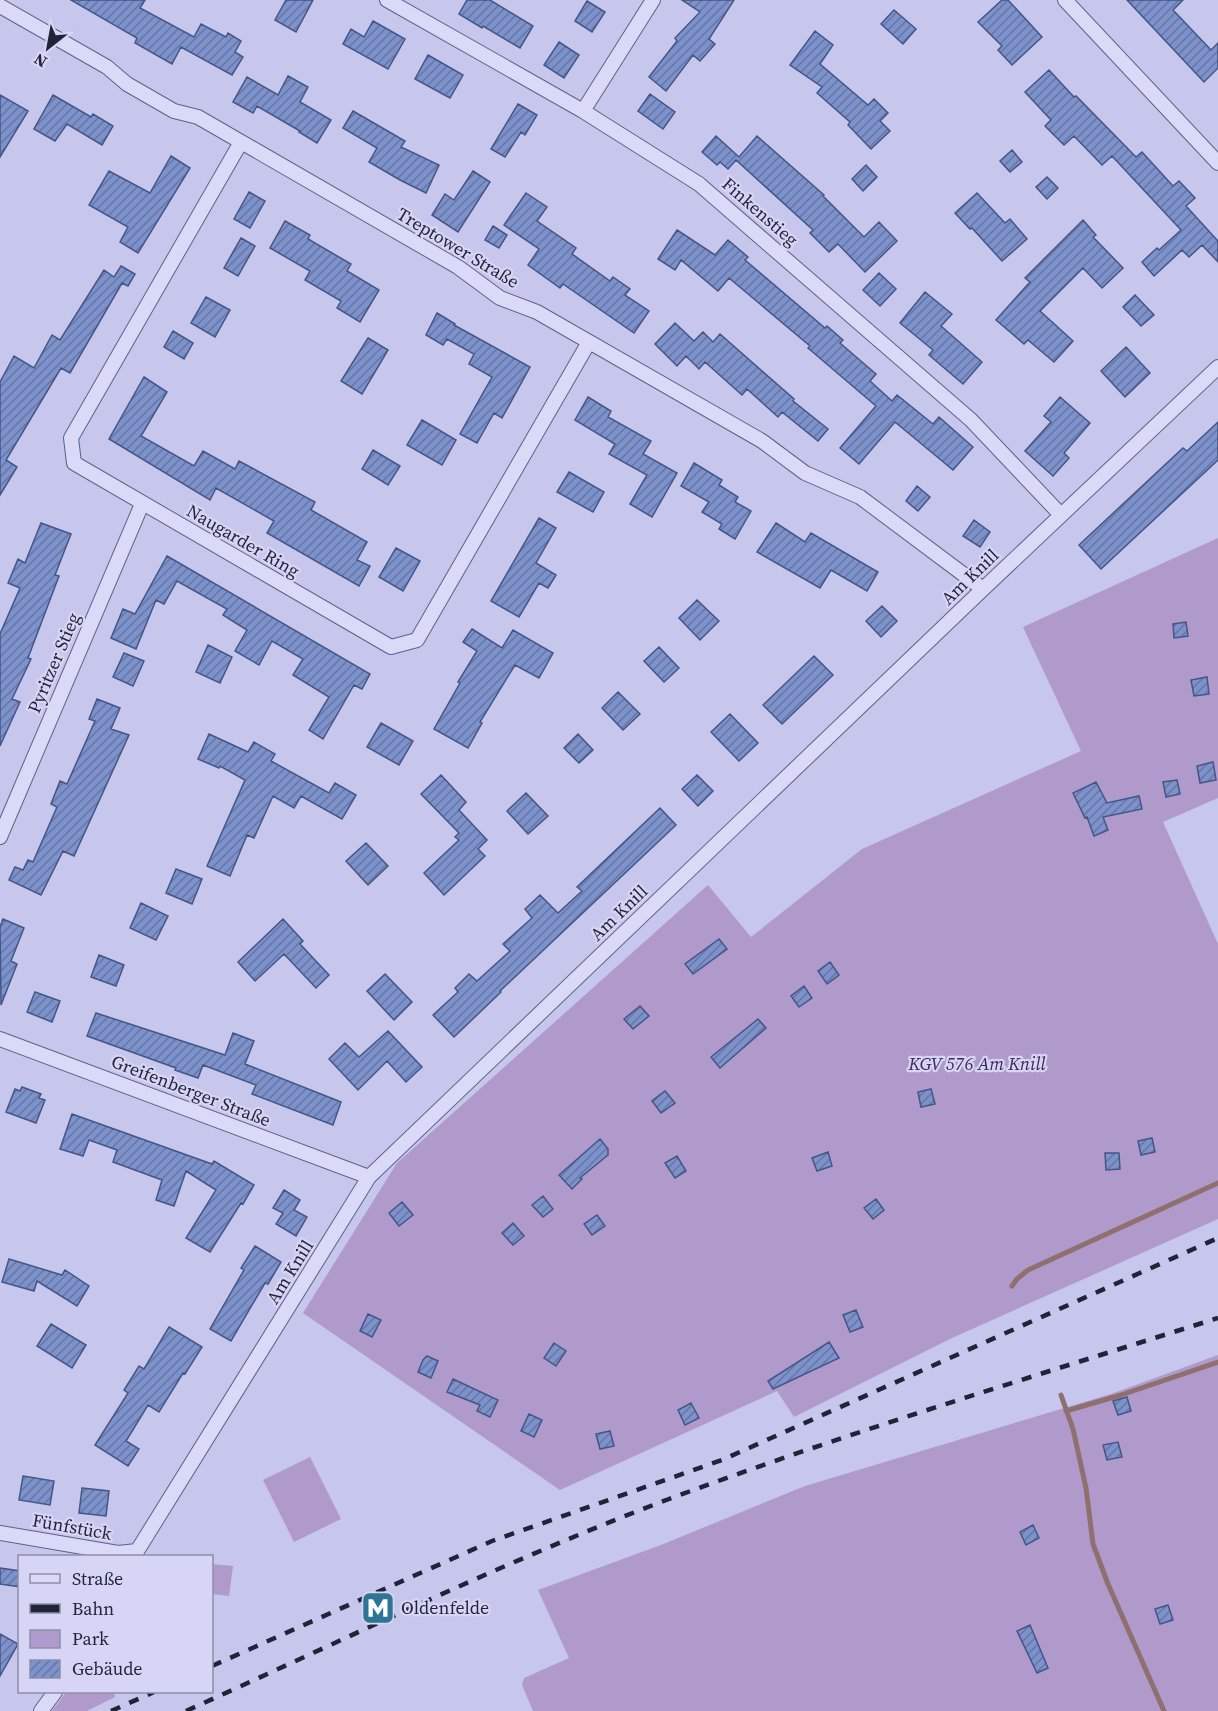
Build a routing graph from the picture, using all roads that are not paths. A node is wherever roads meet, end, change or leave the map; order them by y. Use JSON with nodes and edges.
{"nodes":[{"id":1,"x":387,"y":0,"type":"edge"},
{"id":2,"x":652,"y":0,"type":"edge"},
{"id":3,"x":1065,"y":0,"type":"edge"},
{"id":4,"x":0,"y":6,"type":"edge"},
{"id":5,"x":583,"y":111,"type":"junction"},
{"id":6,"x":241,"y":142,"type":"junction"},
{"id":7,"x":1218,"y":163,"type":"edge"},
{"id":8,"x":589,"y":342,"type":"junction"},
{"id":9,"x":1218,"y":367,"type":"edge"},
{"id":10,"x":142,"y":504,"type":"junction"},
{"id":11,"x":1061,"y":515,"type":"junction"},
{"id":12,"x":983,"y":589,"type":"junction"},
{"id":13,"x":0,"y":837,"type":"edge"},
{"id":14,"x":0,"y":1039,"type":"edge"},
{"id":15,"x":369,"y":1177,"type":"junction"},
{"id":16,"x":0,"y":1533,"type":"edge"},
{"id":17,"x":135,"y":1554,"type":"edge"},
{"id":18,"x":54,"y":1693,"type":"edge"},
{"id":19,"x":41,"y":1711,"type":"edge"}],
"edges":[{"from":1,"to":5,"type":"street","name":"Finkenstieg"},
{"from":2,"to":5,"type":"street"},
{"from":3,"to":7,"type":"street"},
{"from":4,"to":6,"type":"street","name":"Treptower Straße"},
{"from":5,"to":11,"type":"street","name":"Finkenstieg"},
{"from":6,"to":8,"type":"street","name":"Treptower Straße"},
{"from":6,"to":10,"type":"street","name":"Naugarder Ring"},
{"from":8,"to":10,"type":"street","name":"Naugarder Ring"},
{"from":8,"to":12,"type":"street","name":"Treptower Straße"},
{"from":9,"to":11,"type":"street","name":"Am Knill"},
{"from":10,"to":13,"type":"street","name":"Pyritzer Stieg"},
{"from":11,"to":12,"type":"street","name":"Am Knill"},
{"from":12,"to":15,"type":"street","name":"Am Knill"},
{"from":14,"to":15,"type":"street","name":"Greifenberger Straße"},
{"from":15,"to":17,"type":"street","name":"Am Knill"},
{"from":16,"to":17,"type":"street","name":"Fünfstück"},
{"from":18,"to":19,"type":"street"}]}
